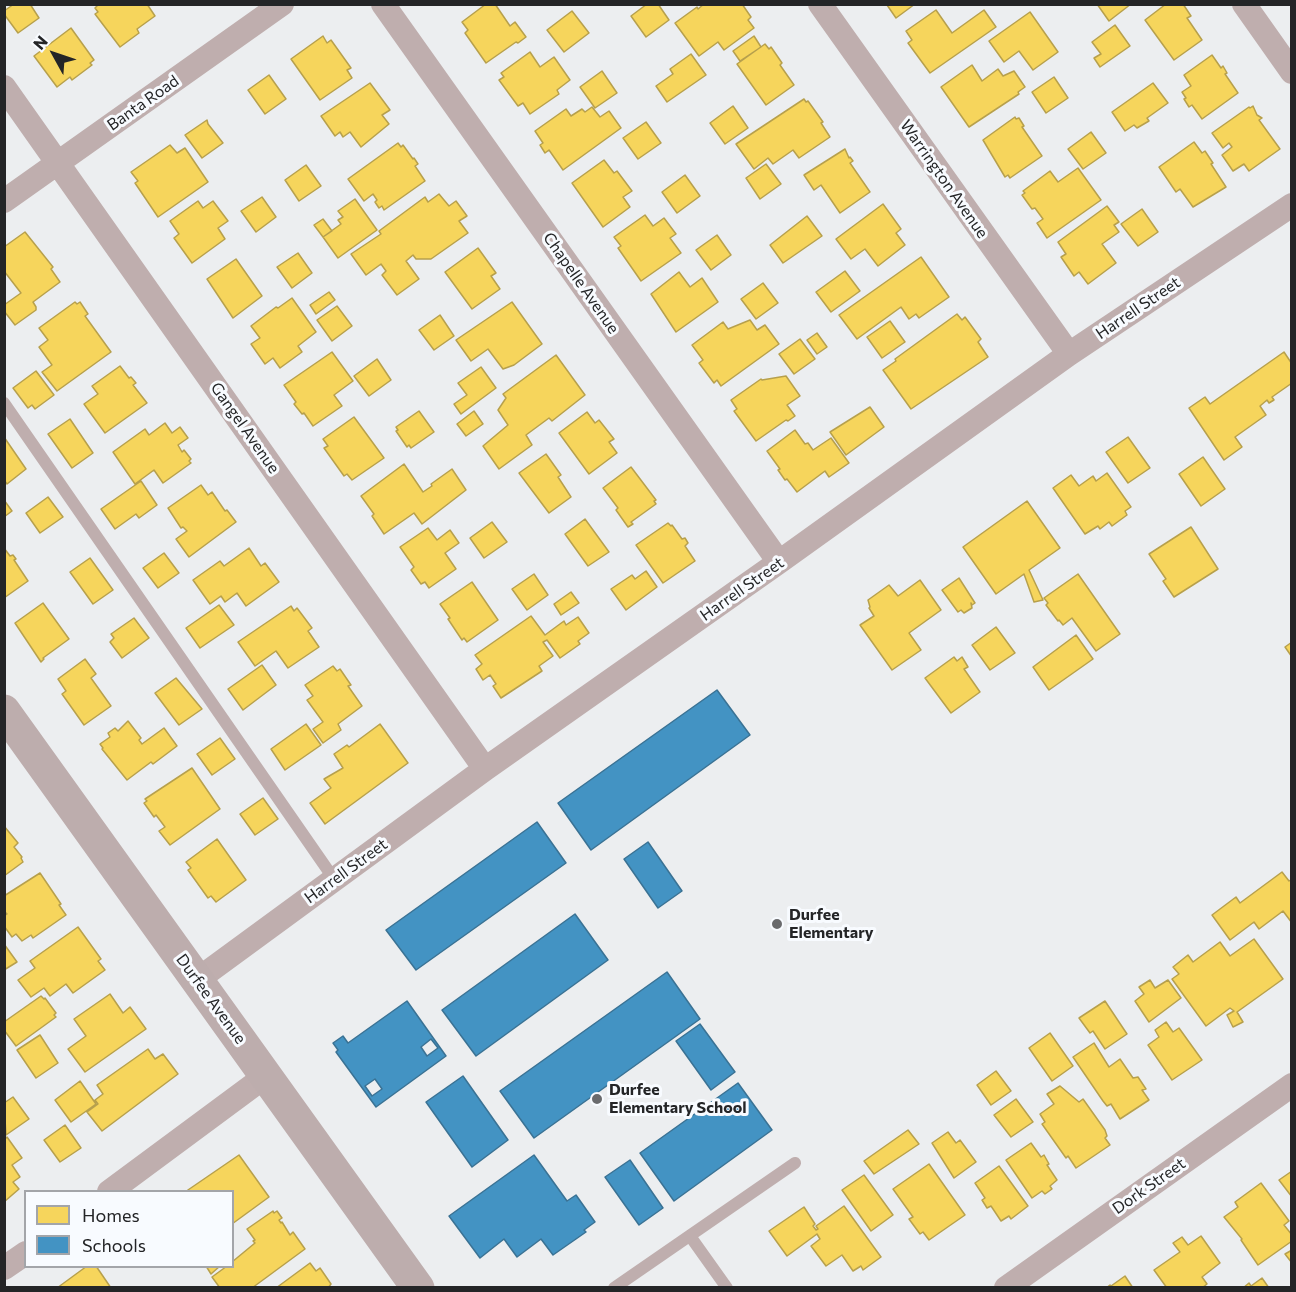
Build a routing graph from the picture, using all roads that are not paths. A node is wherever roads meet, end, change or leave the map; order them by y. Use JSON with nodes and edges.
{"nodes":[{"id":1,"x":282,"y":4,"type":"edge"},
{"id":2,"x":382,"y":4,"type":"edge"},
{"id":3,"x":820,"y":4,"type":"edge"},
{"id":4,"x":1244,"y":4,"type":"edge"},
{"id":5,"x":1292,"y":72,"type":"edge"},
{"id":6,"x":4,"y":87,"type":"edge"},
{"id":7,"x":58,"y":162,"type":"junction"},
{"id":8,"x":4,"y":201,"type":"edge"},
{"id":9,"x":1292,"y":205,"type":"edge"},
{"id":10,"x":1069,"y":354,"type":"junction"},
{"id":11,"x":4,"y":403,"type":"edge"},
{"id":12,"x":779,"y":562,"type":"junction"},
{"id":13,"x":4,"y":711,"type":"edge"},
{"id":14,"x":485,"y":769,"type":"junction"},
{"id":15,"x":334,"y":879,"type":"junction"},
{"id":16,"x":197,"y":980,"type":"junction"},
{"id":17,"x":267,"y":1075,"type":"junction"},
{"id":18,"x":1292,"y":1085,"type":"edge"},
{"id":19,"x":795,"y":1163,"type":"dead end"},
{"id":20,"x":110,"y":1190,"type":"edge"},
{"id":21,"x":690,"y":1236,"type":"junction"},
{"id":22,"x":24,"y":1254,"type":"edge"},
{"id":23,"x":4,"y":1268,"type":"edge"},
{"id":24,"x":418,"y":1287,"type":"edge"},
{"id":25,"x":614,"y":1287,"type":"edge"},
{"id":26,"x":727,"y":1287,"type":"edge"},
{"id":27,"x":1006,"y":1287,"type":"edge"}],
"edges":[{"from":1,"to":7,"type":"street","name":"Banta Road"},
{"from":2,"to":12,"type":"street","name":"Chapelle Avenue"},
{"from":3,"to":10,"type":"street","name":"Warrington Avenue"},
{"from":4,"to":5,"type":"street"},
{"from":6,"to":7,"type":"street","name":"Gangel Avenue"},
{"from":7,"to":8,"type":"street","name":"Banta Road"},
{"from":7,"to":14,"type":"street","name":"Gangel Avenue"},
{"from":9,"to":10,"type":"street","name":"Harrell Street"},
{"from":10,"to":12,"type":"street","name":"Harrell Street"},
{"from":11,"to":15,"type":"lane"},
{"from":12,"to":14,"type":"street","name":"Harrell Street"},
{"from":13,"to":16,"type":"street","name":"Durfee Avenue"},
{"from":14,"to":15,"type":"street","name":"Harrell Street"},
{"from":15,"to":16,"type":"street","name":"Harrell Street"},
{"from":16,"to":17,"type":"street","name":"Durfee Avenue"},
{"from":17,"to":20,"type":"street"},
{"from":17,"to":24,"type":"street","name":"Durfee Avenue"},
{"from":18,"to":27,"type":"street","name":"Dork Street"},
{"from":19,"to":21,"type":"lane"},
{"from":21,"to":25,"type":"lane"},
{"from":21,"to":26,"type":"lane"},
{"from":22,"to":23,"type":"street"}]}
